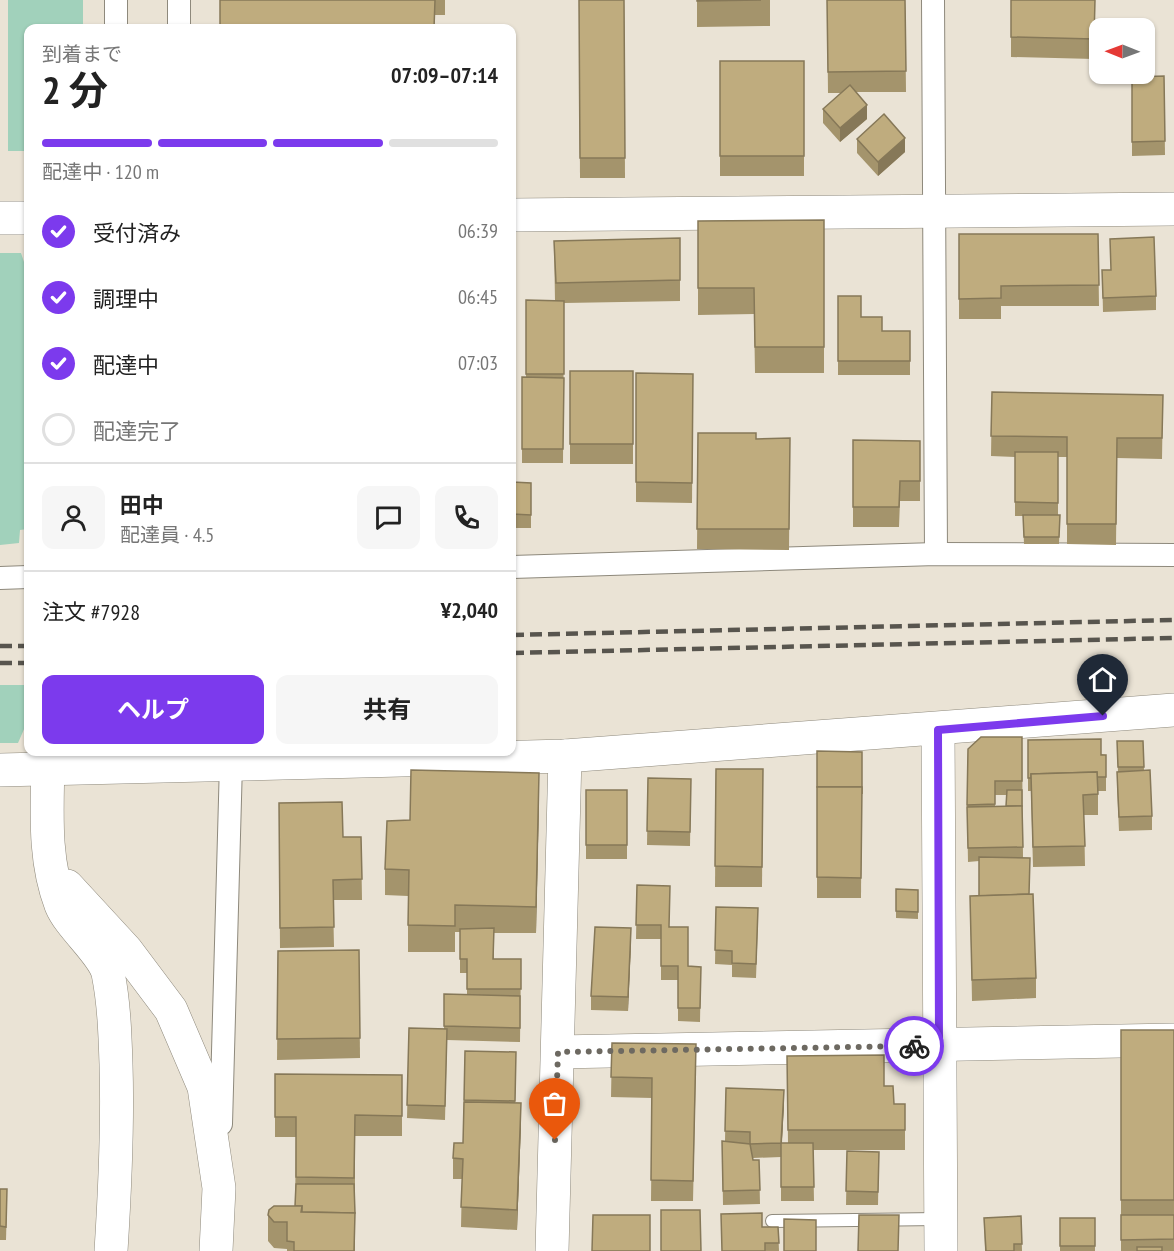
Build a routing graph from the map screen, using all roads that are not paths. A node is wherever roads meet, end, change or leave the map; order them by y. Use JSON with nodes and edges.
{"nodes":[{"id":1,"x":116,"y":0,"type":"edge"},
{"id":2,"x":179,"y":0,"type":"edge"},
{"id":3,"x":933,"y":0,"type":"edge"},
{"id":4,"x":116,"y":24,"type":"edge"},
{"id":5,"x":179,"y":24,"type":"edge"},
{"id":6,"x":1174,"y":209,"type":"edge"},
{"id":7,"x":935,"y":212,"type":"junction"},
{"id":8,"x":516,"y":215,"type":"edge"},
{"id":9,"x":0,"y":218,"type":"edge"},
{"id":10,"x":24,"y":218,"type":"edge"},
{"id":11,"x":936,"y":554,"type":"junction"},
{"id":12,"x":1174,"y":555,"type":"edge"},
{"id":13,"x":516,"y":567,"type":"edge"},
{"id":14,"x":24,"y":577,"type":"edge"},
{"id":15,"x":0,"y":578,"type":"edge"},
{"id":16,"x":1174,"y":710,"type":"edge"},
{"id":17,"x":938,"y":730,"type":"junction"},
{"id":18,"x":565,"y":756,"type":"junction"},
{"id":19,"x":48,"y":760,"type":"edge"},
{"id":20,"x":231,"y":763,"type":"junction"},
{"id":21,"x":0,"y":770,"type":"edge"},
{"id":22,"x":53,"y":873,"type":"junction"},
{"id":23,"x":1174,"y":1040,"type":"edge"},
{"id":24,"x":939,"y":1046,"type":"junction"},
{"id":25,"x":558,"y":1052,"type":"junction"},
{"id":26,"x":219,"y":1188,"type":"junction"},
{"id":27,"x":772,"y":1221,"type":"dead end"},
{"id":28,"x":941,"y":1235,"type":"edge"},
{"id":29,"x":111,"y":1251,"type":"edge"},
{"id":30,"x":216,"y":1251,"type":"edge"},
{"id":31,"x":552,"y":1251,"type":"edge"}],
"edges":[{"from":1,"to":4,"type":"street"},
{"from":2,"to":5,"type":"street"},
{"from":3,"to":7,"type":"street"},
{"from":6,"to":7,"type":"street"},
{"from":7,"to":8,"type":"street"},
{"from":7,"to":11,"type":"street"},
{"from":9,"to":10,"type":"street"},
{"from":11,"to":12,"type":"street"},
{"from":11,"to":13,"type":"street"},
{"from":14,"to":15,"type":"street"},
{"from":16,"to":17,"type":"street"},
{"from":17,"to":18,"type":"street"},
{"from":17,"to":24,"type":"street"},
{"from":18,"to":20,"type":"street"},
{"from":18,"to":25,"type":"street"},
{"from":19,"to":20,"type":"street"},
{"from":19,"to":21,"type":"street"},
{"from":19,"to":22,"type":"street"},
{"from":20,"to":26,"type":"street"},
{"from":22,"to":26,"type":"street"},
{"from":22,"to":29,"type":"street"},
{"from":23,"to":24,"type":"street"},
{"from":24,"to":25,"type":"street"},
{"from":24,"to":28,"type":"street"},
{"from":25,"to":31,"type":"street"},
{"from":26,"to":30,"type":"street"},
{"from":27,"to":28,"type":"lane"}]}
